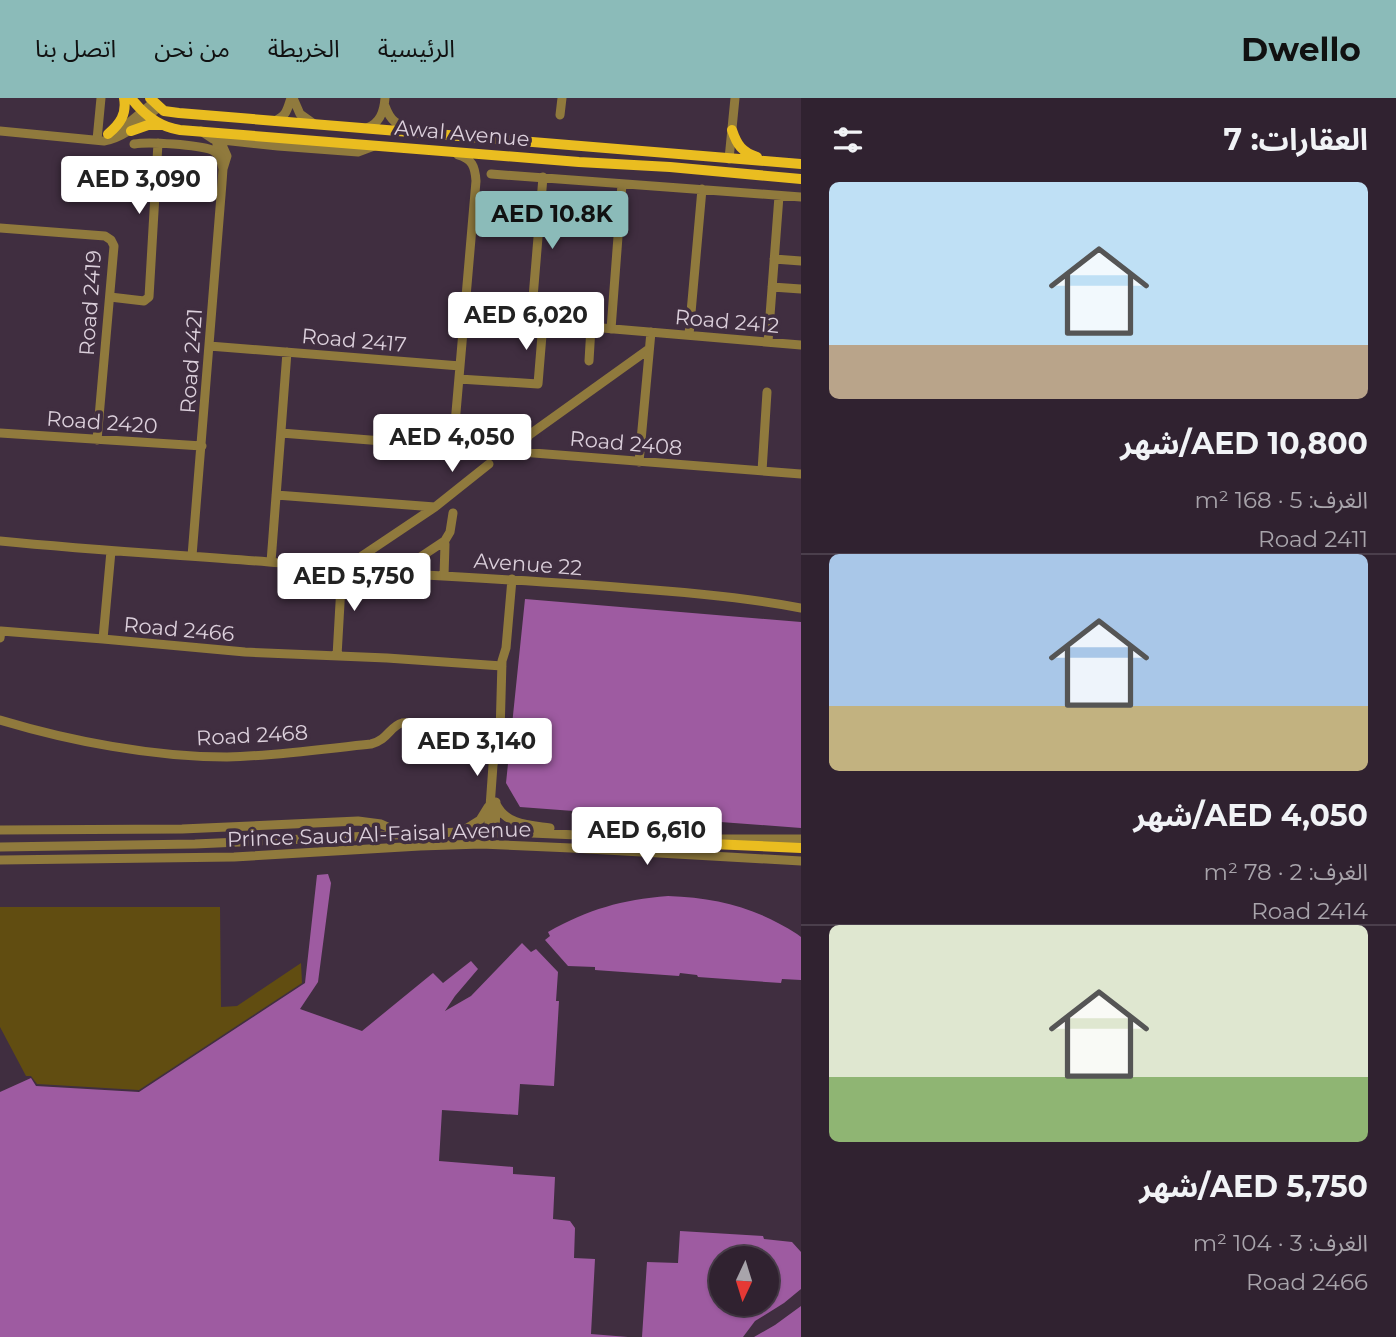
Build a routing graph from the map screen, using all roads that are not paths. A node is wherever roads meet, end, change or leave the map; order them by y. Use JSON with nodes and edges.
{"nodes":[{"id":1,"x":101,"y":98,"type":"edge"},
{"id":2,"x":124,"y":98,"type":"edge"},
{"id":3,"x":131,"y":98,"type":"edge"},
{"id":4,"x":292,"y":98,"type":"edge"},
{"id":5,"x":562,"y":98,"type":"edge"},
{"id":6,"x":735,"y":98,"type":"edge"},
{"id":7,"x":154,"y":102,"type":"edge"},
{"id":8,"x":385,"y":102,"type":"edge"},
{"id":9,"x":145,"y":114,"type":"junction"},
{"id":10,"x":560,"y":115,"type":"dead end"},
{"id":11,"x":275,"y":121,"type":"junction"},
{"id":12,"x":314,"y":124,"type":"junction"},
{"id":13,"x":162,"y":125,"type":"junction"},
{"id":14,"x":367,"y":128,"type":"junction"},
{"id":15,"x":0,"y":131,"type":"edge"},
{"id":16,"x":131,"y":131,"type":"junction"},
{"id":17,"x":201,"y":131,"type":"junction"},
{"id":18,"x":732,"y":131,"type":"junction"},
{"id":19,"x":420,"y":132,"type":"junction"},
{"id":20,"x":108,"y":134,"type":"junction"},
{"id":21,"x":97,"y":140,"type":"junction"},
{"id":22,"x":158,"y":143,"type":"junction"},
{"id":23,"x":217,"y":143,"type":"junction"},
{"id":24,"x":134,"y":144,"type":"dead end"},
{"id":25,"x":377,"y":145,"type":"junction"},
{"id":26,"x":197,"y":148,"type":"junction"},
{"id":27,"x":443,"y":150,"type":"junction"},
{"id":28,"x":496,"y":155,"type":"junction"},
{"id":29,"x":221,"y":157,"type":"junction"},
{"id":30,"x":729,"y":159,"type":"junction"},
{"id":31,"x":769,"y":162,"type":"junction"},
{"id":32,"x":801,"y":164,"type":"edge"},
{"id":33,"x":670,"y":167,"type":"junction"},
{"id":34,"x":223,"y":169,"type":"junction"},
{"id":35,"x":491,"y":173,"type":"dead end"},
{"id":36,"x":543,"y":177,"type":"junction"},
{"id":37,"x":801,"y":179,"type":"edge"},
{"id":38,"x":476,"y":181,"type":"junction"},
{"id":39,"x":622,"y":184,"type":"junction"},
{"id":40,"x":702,"y":190,"type":"junction"},
{"id":41,"x":779,"y":196,"type":"junction"},
{"id":42,"x":801,"y":197,"type":"edge"},
{"id":43,"x":0,"y":228,"type":"edge"},
{"id":44,"x":0,"y":234,"type":"edge"},
{"id":45,"x":774,"y":258,"type":"junction"},
{"id":46,"x":801,"y":261,"type":"edge"},
{"id":47,"x":772,"y":287,"type":"junction"},
{"id":48,"x":801,"y":289,"type":"edge"},
{"id":49,"x":110,"y":298,"type":"junction"},
{"id":50,"x":465,"y":309,"type":"junction"},
{"id":51,"x":497,"y":319,"type":"junction"},
{"id":52,"x":531,"y":322,"type":"junction"},
{"id":53,"x":543,"y":323,"type":"junction"},
{"id":54,"x":591,"y":327,"type":"junction"},
{"id":55,"x":464,"y":329,"type":"junction"},
{"id":56,"x":611,"y":329,"type":"junction"},
{"id":57,"x":651,"y":332,"type":"junction"},
{"id":58,"x":689,"y":335,"type":"junction"},
{"id":59,"x":768,"y":342,"type":"junction"},
{"id":60,"x":801,"y":345,"type":"edge"},
{"id":61,"x":209,"y":346,"type":"junction"},
{"id":62,"x":649,"y":349,"type":"junction"},
{"id":63,"x":287,"y":352,"type":"junction"},
{"id":64,"x":589,"y":361,"type":"dead end"},
{"id":65,"x":460,"y":366,"type":"junction"},
{"id":66,"x":459,"y":379,"type":"junction"},
{"id":67,"x":767,"y":392,"type":"dead end"},
{"id":68,"x":0,"y":433,"type":"edge"},
{"id":69,"x":281,"y":433,"type":"junction"},
{"id":70,"x":97,"y":440,"type":"junction"},
{"id":71,"x":202,"y":446,"type":"junction"},
{"id":72,"x":453,"y":447,"type":"junction"},
{"id":73,"x":526,"y":452,"type":"junction"},
{"id":74,"x":639,"y":462,"type":"junction"},
{"id":75,"x":489,"y":464,"type":"dead end"},
{"id":76,"x":762,"y":471,"type":"junction"},
{"id":77,"x":801,"y":474,"type":"edge"},
{"id":78,"x":276,"y":495,"type":"junction"},
{"id":79,"x":435,"y":507,"type":"junction"},
{"id":80,"x":453,"y":513,"type":"dead end"},
{"id":81,"x":0,"y":541,"type":"edge"},
{"id":82,"x":444,"y":542,"type":"junction"},
{"id":83,"x":111,"y":551,"type":"junction"},
{"id":84,"x":192,"y":556,"type":"junction"},
{"id":85,"x":271,"y":562,"type":"junction"},
{"id":86,"x":342,"y":568,"type":"junction"},
{"id":87,"x":358,"y":570,"type":"junction"},
{"id":88,"x":408,"y":574,"type":"junction"},
{"id":89,"x":444,"y":576,"type":"junction"},
{"id":90,"x":512,"y":579,"type":"junction"},
{"id":91,"x":801,"y":608,"type":"edge"},
{"id":92,"x":0,"y":631,"type":"edge"},
{"id":93,"x":0,"y":638,"type":"edge"},
{"id":94,"x":103,"y":639,"type":"junction"},
{"id":95,"x":337,"y":656,"type":"junction"},
{"id":96,"x":502,"y":666,"type":"junction"},
{"id":97,"x":0,"y":720,"type":"edge"},
{"id":98,"x":500,"y":722,"type":"junction"},
{"id":99,"x":493,"y":803,"type":"junction"},
{"id":100,"x":0,"y":830,"type":"edge"},
{"id":101,"x":461,"y":831,"type":"junction"},
{"id":102,"x":492,"y":831,"type":"junction"},
{"id":103,"x":402,"y":834,"type":"junction"},
{"id":104,"x":560,"y":834,"type":"junction"},
{"id":105,"x":665,"y":839,"type":"junction"},
{"id":106,"x":801,"y":839,"type":"edge"},
{"id":107,"x":491,"y":845,"type":"junction"},
{"id":108,"x":0,"y":847,"type":"edge"},
{"id":109,"x":801,"y":848,"type":"edge"},
{"id":110,"x":0,"y":860,"type":"edge"},
{"id":111,"x":801,"y":861,"type":"edge"}],
"edges":[{"from":1,"to":21,"type":"street"},
{"from":2,"to":20,"type":"main road"},
{"from":3,"to":9,"type":"main road","name":"Awal Avenue"},
{"from":4,"to":11,"type":"street"},
{"from":4,"to":12,"type":"street"},
{"from":5,"to":10,"type":"street"},
{"from":6,"to":18,"type":"street"},
{"from":7,"to":9,"type":"street"},
{"from":7,"to":11,"type":"main road","name":"Awal Avenue"},
{"from":8,"to":14,"type":"street"},
{"from":8,"to":19,"type":"street"},
{"from":9,"to":13,"type":"main road","name":"Awal Avenue"},
{"from":9,"to":16,"type":"street"},
{"from":9,"to":20,"type":"street"},
{"from":11,"to":12,"type":"main road","name":"Awal Avenue"},
{"from":12,"to":14,"type":"main road","name":"Awal Avenue"},
{"from":13,"to":16,"type":"main road"},
{"from":13,"to":17,"type":"main road","name":"Awal Avenue"},
{"from":14,"to":19,"type":"main road","name":"Awal Avenue"},
{"from":15,"to":21,"type":"street"},
{"from":16,"to":21,"type":"street"},
{"from":17,"to":23,"type":"street"},
{"from":17,"to":25,"type":"main road","name":"Awal Avenue"},
{"from":18,"to":30,"type":"street"},
{"from":18,"to":31,"type":"main road"},
{"from":19,"to":30,"type":"main road","name":"Awal Avenue"},
{"from":20,"to":21,"type":"street"},
{"from":22,"to":24,"type":"street"},
{"from":22,"to":26,"type":"street"},
{"from":22,"to":49,"type":"street"},
{"from":23,"to":25,"type":"street"},
{"from":23,"to":26,"type":"street"},
{"from":23,"to":29,"type":"street","name":"Road 2421"},
{"from":23,"to":34,"type":"street","name":"Road 2421"},
{"from":25,"to":27,"type":"main road","name":"Awal Avenue"},
{"from":26,"to":29,"type":"street"},
{"from":27,"to":28,"type":"main road","name":"Awal Avenue"},
{"from":27,"to":38,"type":"street"},
{"from":28,"to":33,"type":"main road","name":"Awal Avenue"},
{"from":28,"to":38,"type":"street"},
{"from":29,"to":34,"type":"street","name":"Road 2421"},
{"from":30,"to":31,"type":"main road","name":"Awal Avenue"},
{"from":30,"to":33,"type":"main road"},
{"from":31,"to":32,"type":"main road","name":"Awal Avenue"},
{"from":33,"to":37,"type":"main road","name":"Awal Avenue"},
{"from":34,"to":61,"type":"street","name":"Road 2421"},
{"from":35,"to":36,"type":"street"},
{"from":36,"to":39,"type":"street"},
{"from":36,"to":52,"type":"street"},
{"from":38,"to":50,"type":"street"},
{"from":39,"to":40,"type":"street"},
{"from":39,"to":56,"type":"street"},
{"from":40,"to":41,"type":"street"},
{"from":40,"to":58,"type":"street"},
{"from":41,"to":42,"type":"street"},
{"from":41,"to":45,"type":"street"},
{"from":43,"to":44,"type":"street"},
{"from":43,"to":49,"type":"street","name":"Road 2419"},
{"from":45,"to":46,"type":"street"},
{"from":45,"to":47,"type":"street"},
{"from":47,"to":48,"type":"street"},
{"from":47,"to":59,"type":"street"},
{"from":49,"to":70,"type":"street","name":"Road 2419"},
{"from":50,"to":51,"type":"street","name":"Road 2412"},
{"from":50,"to":55,"type":"street"},
{"from":51,"to":52,"type":"street","name":"Road 2412"},
{"from":51,"to":55,"type":"street","name":"Road 2412"},
{"from":52,"to":53,"type":"street","name":"Road 2412"},
{"from":53,"to":54,"type":"street","name":"Road 2412"},
{"from":53,"to":66,"type":"street"},
{"from":54,"to":56,"type":"street","name":"Road 2412"},
{"from":54,"to":64,"type":"street"},
{"from":55,"to":65,"type":"street"},
{"from":56,"to":57,"type":"street","name":"Road 2412"},
{"from":57,"to":58,"type":"street","name":"Road 2412"},
{"from":57,"to":62,"type":"street","name":"Road 2412"},
{"from":58,"to":59,"type":"street","name":"Road 2412"},
{"from":59,"to":60,"type":"street","name":"Road 2412"},
{"from":61,"to":63,"type":"street","name":"Road 2417"},
{"from":61,"to":71,"type":"street","name":"Road 2421"},
{"from":62,"to":73,"type":"street","name":"Road 2412"},
{"from":62,"to":74,"type":"street","name":"Road 2412"},
{"from":63,"to":65,"type":"street","name":"Road 2417"},
{"from":63,"to":69,"type":"street","name":"Road 2417"},
{"from":65,"to":66,"type":"street"},
{"from":66,"to":72,"type":"street"},
{"from":67,"to":76,"type":"street"},
{"from":68,"to":70,"type":"street","name":"Road 2420"},
{"from":69,"to":72,"type":"street","name":"Road 2408"},
{"from":69,"to":78,"type":"street","name":"Road 2417"},
{"from":70,"to":71,"type":"street","name":"Road 2420"},
{"from":71,"to":84,"type":"street","name":"Road 2421"},
{"from":72,"to":73,"type":"street","name":"Road 2408"},
{"from":73,"to":74,"type":"street","name":"Road 2408"},
{"from":74,"to":76,"type":"street","name":"Road 2408"},
{"from":75,"to":79,"type":"street"},
{"from":76,"to":77,"type":"street","name":"Road 2408"},
{"from":78,"to":79,"type":"street"},
{"from":78,"to":85,"type":"street","name":"Road 2417"},
{"from":79,"to":87,"type":"street"},
{"from":80,"to":82,"type":"street"},
{"from":81,"to":83,"type":"street","name":"Avenue 22"},
{"from":82,"to":88,"type":"street"},
{"from":82,"to":89,"type":"street"},
{"from":83,"to":84,"type":"street","name":"Avenue 22"},
{"from":83,"to":94,"type":"street","name":"Road 2466"},
{"from":84,"to":85,"type":"street","name":"Avenue 22"},
{"from":85,"to":86,"type":"street","name":"Avenue 22"},
{"from":86,"to":87,"type":"street","name":"Avenue 22"},
{"from":86,"to":95,"type":"street"},
{"from":87,"to":88,"type":"street","name":"Avenue 22"},
{"from":88,"to":89,"type":"street","name":"Avenue 22"},
{"from":89,"to":90,"type":"street","name":"Avenue 22"},
{"from":90,"to":91,"type":"street","name":"Avenue 22"},
{"from":90,"to":96,"type":"street"},
{"from":92,"to":93,"type":"street","name":"Road 2466"},
{"from":92,"to":94,"type":"street","name":"Road 2466"},
{"from":94,"to":95,"type":"street","name":"Road 2466"},
{"from":95,"to":96,"type":"street","name":"Road 2466"},
{"from":96,"to":98,"type":"street"},
{"from":97,"to":98,"type":"street","name":"Road 2468"},
{"from":98,"to":99,"type":"street"},
{"from":99,"to":101,"type":"street"},
{"from":99,"to":102,"type":"street"},
{"from":99,"to":104,"type":"street"},
{"from":100,"to":103,"type":"street"},
{"from":101,"to":102,"type":"street","name":"Prince Saud Al-Faisal Avenue"},
{"from":101,"to":103,"type":"street","name":"Prince Saud Al-Faisal Avenue"},
{"from":102,"to":104,"type":"street","name":"Prince Saud Al-Faisal Avenue"},
{"from":102,"to":107,"type":"street"},
{"from":103,"to":108,"type":"street","name":"Prince Saud Al-Faisal Avenue"},
{"from":104,"to":105,"type":"street","name":"Prince Saud Al-Faisal Avenue"},
{"from":105,"to":106,"type":"street","name":"Prince Saud Al-Faisal Avenue"},
{"from":105,"to":109,"type":"main road"},
{"from":107,"to":110,"type":"street","name":"Prince Saud Al-Faisal Avenue"},
{"from":107,"to":111,"type":"street","name":"Prince Saud Al-Faisal Avenue"}]}
